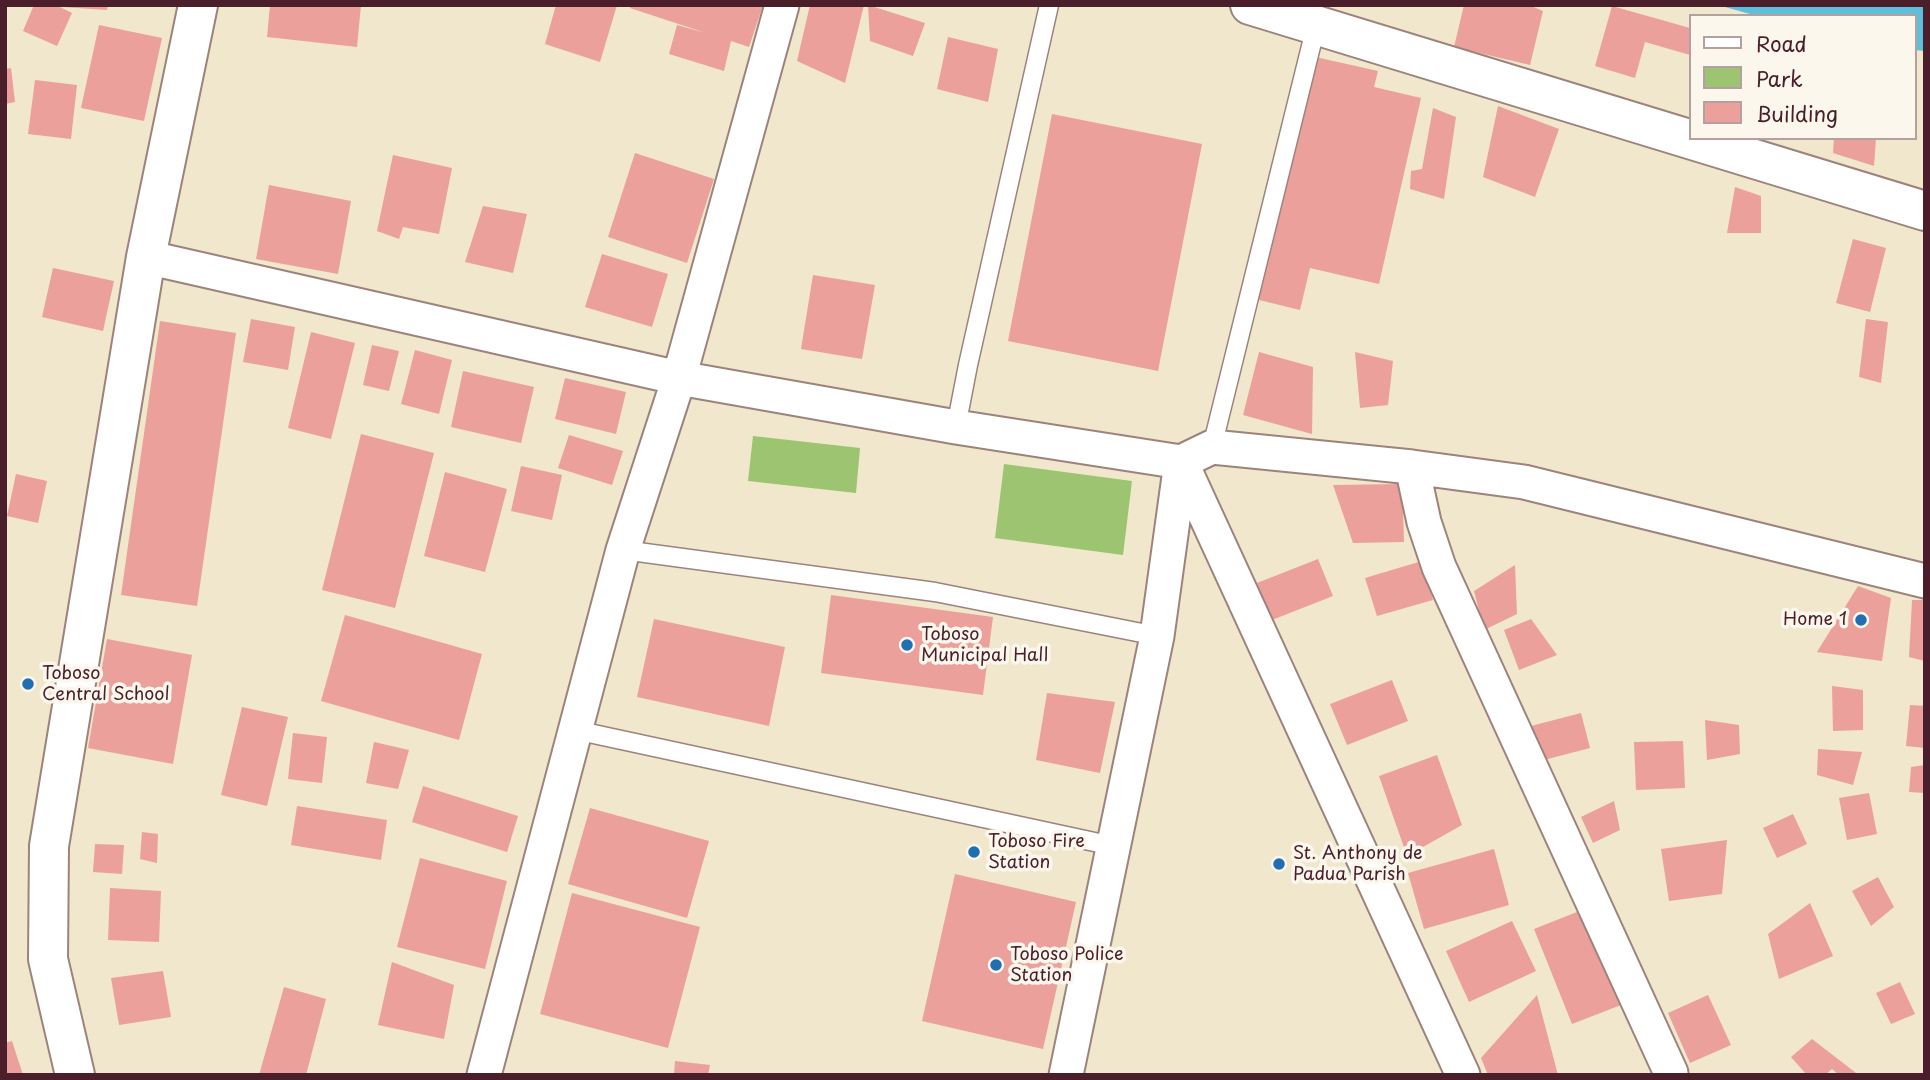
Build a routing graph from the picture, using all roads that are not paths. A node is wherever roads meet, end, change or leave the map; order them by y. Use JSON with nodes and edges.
{"nodes":[{"id":1,"x":198,"y":5,"type":"edge"},
{"id":2,"x":782,"y":5,"type":"edge"},
{"id":3,"x":1049,"y":5,"type":"edge"},
{"id":4,"x":1250,"y":5,"type":"edge"},
{"id":5,"x":1316,"y":26,"type":"junction"},
{"id":6,"x":1688,"y":139,"type":"edge"},
{"id":7,"x":1691,"y":140,"type":"edge"},
{"id":8,"x":1925,"y":211,"type":"edge"},
{"id":9,"x":146,"y":257,"type":"junction"},
{"id":10,"x":679,"y":378,"type":"junction"},
{"id":11,"x":956,"y":427,"type":"junction"},
{"id":12,"x":1212,"y":447,"type":"junction"},
{"id":13,"x":1181,"y":462,"type":"junction"},
{"id":14,"x":1412,"y":467,"type":"junction"},
{"id":15,"x":623,"y":550,"type":"junction"},
{"id":16,"x":1925,"y":580,"type":"edge"},
{"id":17,"x":1157,"y":636,"type":"junction"},
{"id":18,"x":575,"y":730,"type":"junction"},
{"id":19,"x":1113,"y":846,"type":"junction"},
{"id":20,"x":1671,"y":1073,"type":"edge"},
{"id":21,"x":75,"y":1075,"type":"edge"},
{"id":22,"x":484,"y":1075,"type":"edge"},
{"id":23,"x":1066,"y":1075,"type":"edge"},
{"id":24,"x":1463,"y":1075,"type":"edge"}],
"edges":[{"from":1,"to":9,"type":"main road"},
{"from":2,"to":10,"type":"street"},
{"from":3,"to":11,"type":"lane"},
{"from":4,"to":5,"type":"main road"},
{"from":5,"to":6,"type":"main road"},
{"from":5,"to":12,"type":"lane"},
{"from":7,"to":8,"type":"main road"},
{"from":9,"to":10,"type":"street"},
{"from":9,"to":21,"type":"main road"},
{"from":10,"to":11,"type":"street"},
{"from":10,"to":15,"type":"street"},
{"from":11,"to":13,"type":"street"},
{"from":12,"to":13,"type":"street"},
{"from":12,"to":14,"type":"street"},
{"from":13,"to":17,"type":"street"},
{"from":13,"to":24,"type":"street"},
{"from":14,"to":16,"type":"street"},
{"from":14,"to":20,"type":"street"},
{"from":15,"to":17,"type":"lane"},
{"from":15,"to":18,"type":"street"},
{"from":17,"to":19,"type":"street"},
{"from":18,"to":19,"type":"lane"},
{"from":18,"to":22,"type":"street"},
{"from":19,"to":23,"type":"street"}]}
